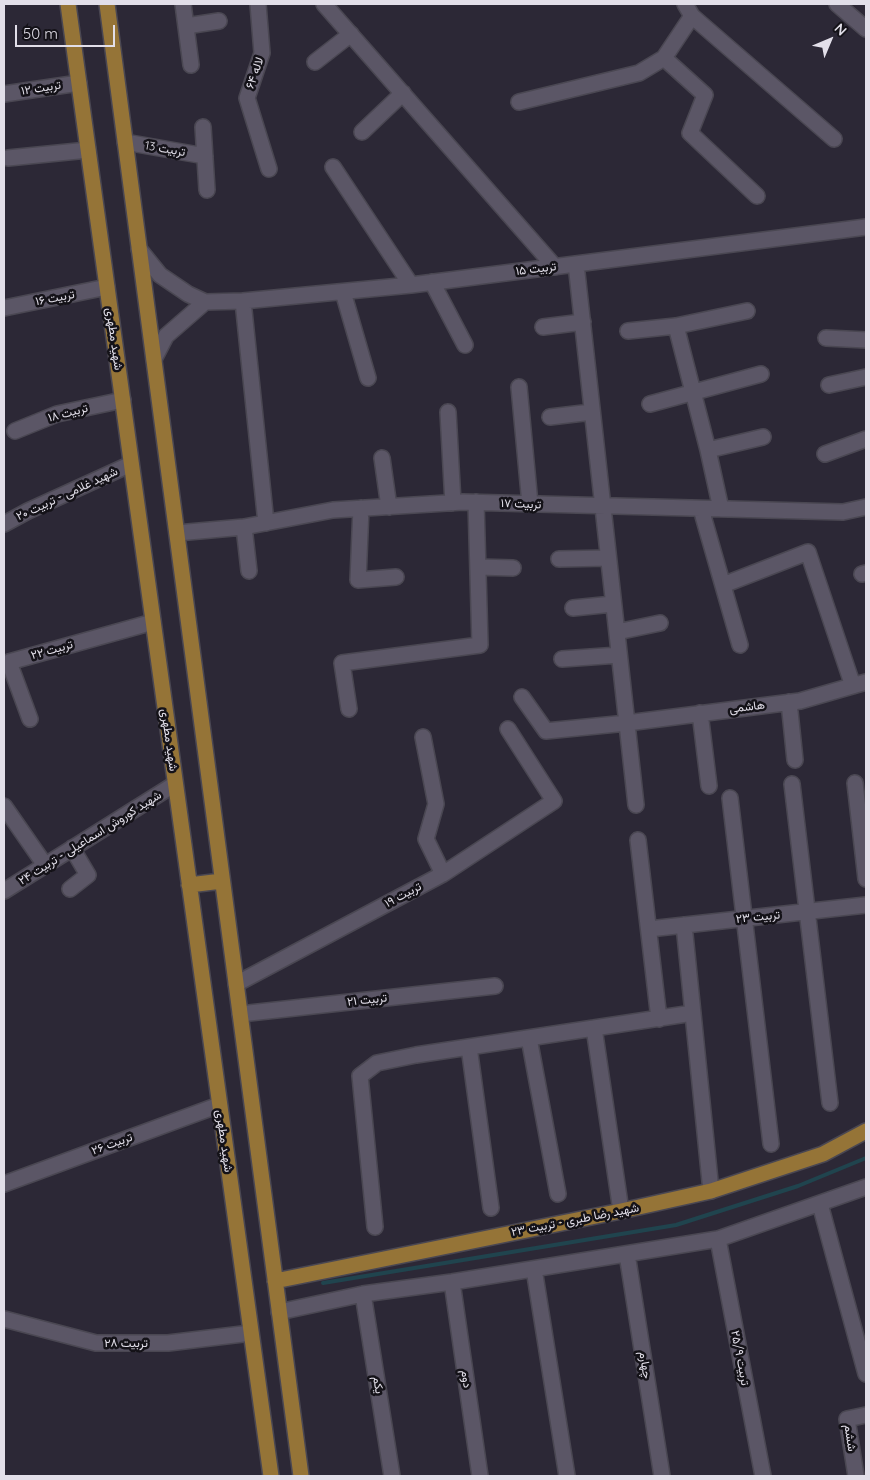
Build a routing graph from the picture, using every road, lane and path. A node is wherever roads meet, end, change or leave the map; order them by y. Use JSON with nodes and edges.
{"nodes":[{"id":1,"x":68,"y":4,"type":"edge"},
{"id":2,"x":107,"y":4,"type":"edge"},
{"id":3,"x":183,"y":4,"type":"edge"},
{"id":4,"x":258,"y":4,"type":"edge"},
{"id":5,"x":324,"y":4,"type":"edge"},
{"id":6,"x":837,"y":4,"type":"edge"},
{"id":7,"x":688,"y":10,"type":"edge"},
{"id":8,"x":219,"y":21,"type":"dead end"},
{"id":9,"x":186,"y":26,"type":"junction"},
{"id":10,"x":866,"y":29,"type":"edge"},
{"id":11,"x":350,"y":34,"type":"junction"},
{"id":12,"x":664,"y":58,"type":"junction"},
{"id":13,"x":315,"y":62,"type":"dead end"},
{"id":14,"x":191,"y":66,"type":"dead end"},
{"id":15,"x":79,"y":83,"type":"junction"},
{"id":16,"x":4,"y":94,"type":"edge"},
{"id":17,"x":403,"y":94,"type":"junction"},
{"id":18,"x":519,"y":102,"type":"dead end"},
{"id":19,"x":204,"y":127,"type":"dead end"},
{"id":20,"x":362,"y":132,"type":"dead end"},
{"id":21,"x":834,"y":139,"type":"dead end"},
{"id":22,"x":125,"y":142,"type":"junction"},
{"id":23,"x":88,"y":150,"type":"junction"},
{"id":24,"x":205,"y":156,"type":"junction"},
{"id":25,"x":8,"y":158,"type":"dead end"},
{"id":26,"x":333,"y":167,"type":"dead end"},
{"id":27,"x":269,"y":169,"type":"dead end"},
{"id":28,"x":207,"y":190,"type":"dead end"},
{"id":29,"x":757,"y":196,"type":"dead end"},
{"id":30,"x":866,"y":227,"type":"edge"},
{"id":31,"x":139,"y":250,"type":"junction"},
{"id":32,"x":576,"y":264,"type":"junction"},
{"id":33,"x":555,"y":267,"type":"junction"},
{"id":34,"x":432,"y":282,"type":"junction"},
{"id":35,"x":412,"y":285,"type":"junction"},
{"id":36,"x":107,"y":287,"type":"junction"},
{"id":37,"x":343,"y":292,"type":"junction"},
{"id":38,"x":243,"y":301,"type":"junction"},
{"id":39,"x":205,"y":302,"type":"junction"},
{"id":40,"x":4,"y":308,"type":"edge"},
{"id":41,"x":747,"y":311,"type":"dead end"},
{"id":42,"x":583,"y":322,"type":"junction"},
{"id":43,"x":676,"y":326,"type":"junction"},
{"id":44,"x":543,"y":327,"type":"dead end"},
{"id":45,"x":628,"y":331,"type":"dead end"},
{"id":46,"x":826,"y":338,"type":"dead end"},
{"id":47,"x":866,"y":340,"type":"edge"},
{"id":48,"x":465,"y":345,"type":"dead end"},
{"id":49,"x":154,"y":359,"type":"junction"},
{"id":50,"x":761,"y":374,"type":"dead end"},
{"id":51,"x":866,"y":377,"type":"edge"},
{"id":52,"x":368,"y":378,"type":"dead end"},
{"id":53,"x":829,"y":385,"type":"dead end"},
{"id":54,"x":519,"y":387,"type":"dead end"},
{"id":55,"x":694,"y":392,"type":"junction"},
{"id":56,"x":122,"y":400,"type":"junction"},
{"id":57,"x":650,"y":404,"type":"dead end"},
{"id":58,"x":448,"y":412,"type":"dead end"},
{"id":59,"x":592,"y":412,"type":"junction"},
{"id":60,"x":550,"y":417,"type":"dead end"},
{"id":61,"x":14,"y":431,"type":"dead end"},
{"id":62,"x":763,"y":437,"type":"dead end"},
{"id":63,"x":866,"y":439,"type":"edge"},
{"id":64,"x":708,"y":450,"type":"junction"},
{"id":65,"x":825,"y":454,"type":"dead end"},
{"id":66,"x":382,"y":458,"type":"dead end"},
{"id":67,"x":131,"y":464,"type":"junction"},
{"id":68,"x":476,"y":502,"type":"junction"},
{"id":69,"x":454,"y":503,"type":"junction"},
{"id":70,"x":530,"y":504,"type":"junction"},
{"id":71,"x":389,"y":506,"type":"junction"},
{"id":72,"x":603,"y":506,"type":"junction"},
{"id":73,"x":866,"y":507,"type":"edge"},
{"id":74,"x":361,"y":508,"type":"junction"},
{"id":75,"x":701,"y":508,"type":"junction"},
{"id":76,"x":721,"y":509,"type":"junction"},
{"id":77,"x":266,"y":522,"type":"junction"},
{"id":78,"x":4,"y":524,"type":"edge"},
{"id":79,"x":244,"y":527,"type":"junction"},
{"id":80,"x":177,"y":533,"type":"junction"},
{"id":81,"x":608,"y":558,"type":"junction"},
{"id":82,"x":559,"y":559,"type":"dead end"},
{"id":83,"x":478,"y":567,"type":"junction"},
{"id":84,"x":513,"y":568,"type":"dead end"},
{"id":85,"x":249,"y":571,"type":"dead end"},
{"id":86,"x":396,"y":578,"type":"dead end"},
{"id":87,"x":723,"y":585,"type":"junction"},
{"id":88,"x":614,"y":604,"type":"junction"},
{"id":89,"x":573,"y":608,"type":"dead end"},
{"id":90,"x":153,"y":622,"type":"junction"},
{"id":91,"x":660,"y":622,"type":"dead end"},
{"id":92,"x":617,"y":632,"type":"junction"},
{"id":93,"x":740,"y":645,"type":"dead end"},
{"id":94,"x":619,"y":656,"type":"junction"},
{"id":95,"x":562,"y":659,"type":"dead end"},
{"id":96,"x":859,"y":684,"type":"edge"},
{"id":97,"x":522,"y":697,"type":"dead end"},
{"id":98,"x":789,"y":702,"type":"junction"},
{"id":99,"x":349,"y":709,"type":"dead end"},
{"id":100,"x":700,"y":713,"type":"junction"},
{"id":101,"x":30,"y":719,"type":"dead end"},
{"id":102,"x":626,"y":722,"type":"junction"},
{"id":103,"x":508,"y":729,"type":"dead end"},
{"id":104,"x":423,"y":737,"type":"dead end"},
{"id":105,"x":795,"y":760,"type":"dead end"},
{"id":106,"x":855,"y":783,"type":"dead end"},
{"id":107,"x":175,"y":784,"type":"junction"},
{"id":108,"x":792,"y":784,"type":"dead end"},
{"id":109,"x":709,"y":786,"type":"dead end"},
{"id":110,"x":730,"y":798,"type":"dead end"},
{"id":111,"x":636,"y":805,"type":"dead end"},
{"id":112,"x":4,"y":806,"type":"edge"},
{"id":113,"x":638,"y":840,"type":"dead end"},
{"id":114,"x":72,"y":848,"type":"junction"},
{"id":115,"x":45,"y":866,"type":"junction"},
{"id":116,"x":443,"y":874,"type":"junction"},
{"id":117,"x":866,"y":879,"type":"edge"},
{"id":118,"x":222,"y":881,"type":"junction"},
{"id":119,"x":189,"y":885,"type":"junction"},
{"id":120,"x":70,"y":890,"type":"dead end"},
{"id":121,"x":4,"y":892,"type":"edge"},
{"id":122,"x":866,"y":905,"type":"edge"},
{"id":123,"x":807,"y":911,"type":"junction"},
{"id":124,"x":744,"y":918,"type":"junction"},
{"id":125,"x":684,"y":926,"type":"junction"},
{"id":126,"x":649,"y":929,"type":"junction"},
{"id":127,"x":236,"y":984,"type":"junction"},
{"id":128,"x":495,"y":986,"type":"dead end"},
{"id":129,"x":240,"y":1014,"type":"junction"},
{"id":130,"x":693,"y":1014,"type":"junction"},
{"id":131,"x":659,"y":1019,"type":"junction"},
{"id":132,"x":594,"y":1028,"type":"junction"},
{"id":133,"x":529,"y":1038,"type":"junction"},
{"id":134,"x":469,"y":1047,"type":"junction"},
{"id":135,"x":830,"y":1103,"type":"dead end"},
{"id":136,"x":219,"y":1105,"type":"junction"},
{"id":137,"x":866,"y":1131,"type":"edge"},
{"id":138,"x":771,"y":1144,"type":"dead end"},
{"id":139,"x":4,"y":1184,"type":"edge"},
{"id":140,"x":866,"y":1187,"type":"edge"},
{"id":141,"x":711,"y":1191,"type":"junction"},
{"id":142,"x":558,"y":1194,"type":"dead end"},
{"id":143,"x":820,"y":1204,"type":"junction"},
{"id":144,"x":491,"y":1208,"type":"dead end"},
{"id":145,"x":621,"y":1211,"type":"junction"},
{"id":146,"x":375,"y":1227,"type":"dead end"},
{"id":147,"x":718,"y":1239,"type":"junction"},
{"id":148,"x":627,"y":1254,"type":"junction"},
{"id":149,"x":534,"y":1269,"type":"junction"},
{"id":150,"x":275,"y":1280,"type":"junction"},
{"id":151,"x":452,"y":1282,"type":"junction"},
{"id":152,"x":363,"y":1294,"type":"junction"},
{"id":153,"x":279,"y":1312,"type":"junction"},
{"id":154,"x":4,"y":1319,"type":"edge"},
{"id":155,"x":251,"y":1332,"type":"junction"},
{"id":156,"x":866,"y":1374,"type":"edge"},
{"id":157,"x":866,"y":1415,"type":"edge"},
{"id":158,"x":271,"y":1476,"type":"edge"},
{"id":159,"x":301,"y":1476,"type":"edge"},
{"id":160,"x":392,"y":1476,"type":"edge"},
{"id":161,"x":480,"y":1476,"type":"edge"},
{"id":162,"x":567,"y":1476,"type":"edge"},
{"id":163,"x":662,"y":1476,"type":"edge"},
{"id":164,"x":763,"y":1476,"type":"edge"},
{"id":165,"x":856,"y":1476,"type":"edge"}],
"edges":[{"from":1,"to":15,"type":"main road","name":"شهید مطهری"},
{"from":2,"to":22,"type":"main road"},
{"from":3,"to":9,"type":"street"},
{"from":4,"to":27,"type":"street","name":"لاله ۶۴"},
{"from":5,"to":11,"type":"street"},
{"from":6,"to":10,"type":"street"},
{"from":7,"to":12,"type":"street"},
{"from":7,"to":21,"type":"street"},
{"from":8,"to":9,"type":"street"},
{"from":9,"to":14,"type":"street"},
{"from":11,"to":13,"type":"street"},
{"from":11,"to":17,"type":"street"},
{"from":12,"to":18,"type":"street"},
{"from":12,"to":29,"type":"street"},
{"from":15,"to":16,"type":"street","name":"تربیت ۱۲"},
{"from":15,"to":23,"type":"main road","name":"شهید مطهری"},
{"from":17,"to":20,"type":"street"},
{"from":17,"to":33,"type":"street"},
{"from":19,"to":24,"type":"street"},
{"from":22,"to":24,"type":"street","name":"تربیت 13"},
{"from":22,"to":31,"type":"main road"},
{"from":23,"to":25,"type":"street"},
{"from":23,"to":36,"type":"main road","name":"شهید مطهری"},
{"from":24,"to":28,"type":"street"},
{"from":26,"to":35,"type":"street"},
{"from":30,"to":32,"type":"street","name":"تربیت ۱۵"},
{"from":31,"to":39,"type":"street","name":"تربیت ۱۵"},
{"from":31,"to":49,"type":"main road"},
{"from":32,"to":33,"type":"street","name":"تربیت ۱۵"},
{"from":32,"to":42,"type":"street"},
{"from":33,"to":34,"type":"street","name":"تربیت ۱۵"},
{"from":34,"to":35,"type":"street","name":"تربیت ۱۵"},
{"from":34,"to":48,"type":"street"},
{"from":35,"to":37,"type":"street","name":"تربیت ۱۵"},
{"from":36,"to":40,"type":"street","name":"تربیت ۱۶"},
{"from":36,"to":56,"type":"main road","name":"شهید مطهری"},
{"from":37,"to":38,"type":"street","name":"تربیت ۱۵"},
{"from":37,"to":52,"type":"street"},
{"from":38,"to":39,"type":"street","name":"تربیت ۱۵"},
{"from":38,"to":77,"type":"street"},
{"from":39,"to":49,"type":"street"},
{"from":41,"to":43,"type":"street"},
{"from":42,"to":44,"type":"street"},
{"from":42,"to":59,"type":"street"},
{"from":43,"to":45,"type":"street"},
{"from":43,"to":55,"type":"street"},
{"from":46,"to":47,"type":"street"},
{"from":49,"to":80,"type":"main road"},
{"from":50,"to":55,"type":"street"},
{"from":51,"to":53,"type":"street"},
{"from":54,"to":70,"type":"street"},
{"from":55,"to":57,"type":"street"},
{"from":55,"to":64,"type":"street"},
{"from":56,"to":61,"type":"street","name":"تربیت ۱۸"},
{"from":56,"to":67,"type":"main road","name":"شهید مطهری"},
{"from":58,"to":69,"type":"street"},
{"from":59,"to":60,"type":"street"},
{"from":59,"to":72,"type":"street"},
{"from":62,"to":64,"type":"street"},
{"from":63,"to":65,"type":"street"},
{"from":64,"to":76,"type":"street"},
{"from":66,"to":71,"type":"street"},
{"from":67,"to":78,"type":"street","name":"شهید غلامی - تربیت ۲۰"},
{"from":67,"to":90,"type":"main road","name":"شهید مطهری"},
{"from":68,"to":69,"type":"street","name":"تربیت ۱۷"},
{"from":68,"to":70,"type":"street","name":"تربیت ۱۷"},
{"from":68,"to":83,"type":"street"},
{"from":69,"to":71,"type":"street","name":"تربیت ۱۷"},
{"from":70,"to":72,"type":"street","name":"تربیت ۱۷"},
{"from":71,"to":74,"type":"street","name":"تربیت ۱۷"},
{"from":72,"to":75,"type":"street","name":"تربیت ۱۷"},
{"from":72,"to":81,"type":"street"},
{"from":73,"to":76,"type":"street","name":"تربیت ۱۷"},
{"from":74,"to":77,"type":"street","name":"تربیت ۱۷"},
{"from":74,"to":86,"type":"street"},
{"from":75,"to":76,"type":"street","name":"تربیت ۱۷"},
{"from":75,"to":87,"type":"street"},
{"from":77,"to":79,"type":"street","name":"تربیت ۱۷"},
{"from":79,"to":80,"type":"street","name":"تربیت ۱۷"},
{"from":79,"to":85,"type":"street"},
{"from":80,"to":118,"type":"main road"},
{"from":81,"to":82,"type":"street"},
{"from":81,"to":88,"type":"street"},
{"from":83,"to":84,"type":"street"},
{"from":83,"to":99,"type":"street"},
{"from":87,"to":93,"type":"street"},
{"from":87,"to":96,"type":"street"},
{"from":88,"to":89,"type":"street"},
{"from":88,"to":92,"type":"street"},
{"from":90,"to":101,"type":"street","name":"تربیت ۲۲"},
{"from":90,"to":107,"type":"main road","name":"شهید مطهری"},
{"from":91,"to":92,"type":"street"},
{"from":92,"to":94,"type":"street"},
{"from":94,"to":95,"type":"street"},
{"from":94,"to":102,"type":"street"},
{"from":96,"to":98,"type":"street","name":"هاشمی"},
{"from":97,"to":102,"type":"street","name":"هاشمی"},
{"from":98,"to":100,"type":"street","name":"هاشمی"},
{"from":98,"to":105,"type":"street"},
{"from":100,"to":102,"type":"street","name":"هاشمی"},
{"from":100,"to":109,"type":"street"},
{"from":102,"to":111,"type":"street"},
{"from":103,"to":116,"type":"street","name":"تربیت ۱۹"},
{"from":104,"to":116,"type":"street"},
{"from":106,"to":117,"type":"street"},
{"from":107,"to":114,"type":"street","name":"شهید کوروش اسماعیلی - تربیت ۲۴"},
{"from":107,"to":119,"type":"main road","name":"شهید مطهری"},
{"from":108,"to":123,"type":"street"},
{"from":110,"to":124,"type":"street"},
{"from":112,"to":115,"type":"street"},
{"from":113,"to":126,"type":"street"},
{"from":114,"to":115,"type":"street","name":"شهید کوروش اسماعیلی - تربیت ۲۴"},
{"from":114,"to":120,"type":"street"},
{"from":115,"to":121,"type":"street","name":"شهید کوروش اسماعیلی - تربیت ۲۴"},
{"from":116,"to":127,"type":"street","name":"تربیت ۱۹"},
{"from":118,"to":119,"type":"main road"},
{"from":118,"to":127,"type":"main road"},
{"from":119,"to":136,"type":"main road","name":"شهید مطهری"},
{"from":122,"to":123,"type":"street","name":"تربیت ۲۳"},
{"from":123,"to":124,"type":"street","name":"تربیت ۲۳"},
{"from":123,"to":135,"type":"street"},
{"from":124,"to":125,"type":"street","name":"تربیت ۲۳"},
{"from":124,"to":138,"type":"street"},
{"from":125,"to":126,"type":"street","name":"تربیت ۲۳"},
{"from":125,"to":130,"type":"street"},
{"from":126,"to":131,"type":"street"},
{"from":127,"to":129,"type":"main road"},
{"from":128,"to":129,"type":"street","name":"تربیت ۲۱"},
{"from":129,"to":150,"type":"main road"},
{"from":130,"to":131,"type":"street"},
{"from":130,"to":141,"type":"street"},
{"from":131,"to":132,"type":"street"},
{"from":132,"to":133,"type":"street"},
{"from":132,"to":145,"type":"street"},
{"from":133,"to":134,"type":"street"},
{"from":133,"to":142,"type":"street"},
{"from":134,"to":144,"type":"street"},
{"from":134,"to":146,"type":"street"},
{"from":136,"to":139,"type":"street","name":"تربیت ۲۶"},
{"from":136,"to":155,"type":"main road","name":"شهید مطهری"},
{"from":137,"to":141,"type":"main road","name":"شهید رضا طبری - تربیت ۲۳"},
{"from":140,"to":143,"type":"street"},
{"from":141,"to":145,"type":"main road","name":"شهید رضا طبری - تربیت ۲۳"},
{"from":143,"to":147,"type":"street"},
{"from":143,"to":156,"type":"street"},
{"from":145,"to":150,"type":"main road","name":"شهید رضا طبری - تربیت ۲۳"},
{"from":147,"to":148,"type":"street"},
{"from":147,"to":164,"type":"street","name":"تربیت ۲۵/۹"},
{"from":148,"to":149,"type":"street"},
{"from":148,"to":163,"type":"street","name":"چهارم"},
{"from":149,"to":151,"type":"street"},
{"from":149,"to":162,"type":"street"},
{"from":150,"to":153,"type":"main road"},
{"from":151,"to":152,"type":"street"},
{"from":151,"to":161,"type":"street","name":"دوم"},
{"from":152,"to":153,"type":"street"},
{"from":152,"to":160,"type":"street","name":"یکم"},
{"from":153,"to":159,"type":"main road"},
{"from":154,"to":155,"type":"street","name":"تربیت ۲۸"},
{"from":155,"to":158,"type":"main road","name":"شهید مطهری"},
{"from":157,"to":165,"type":"street","name":"ششم"}]}
